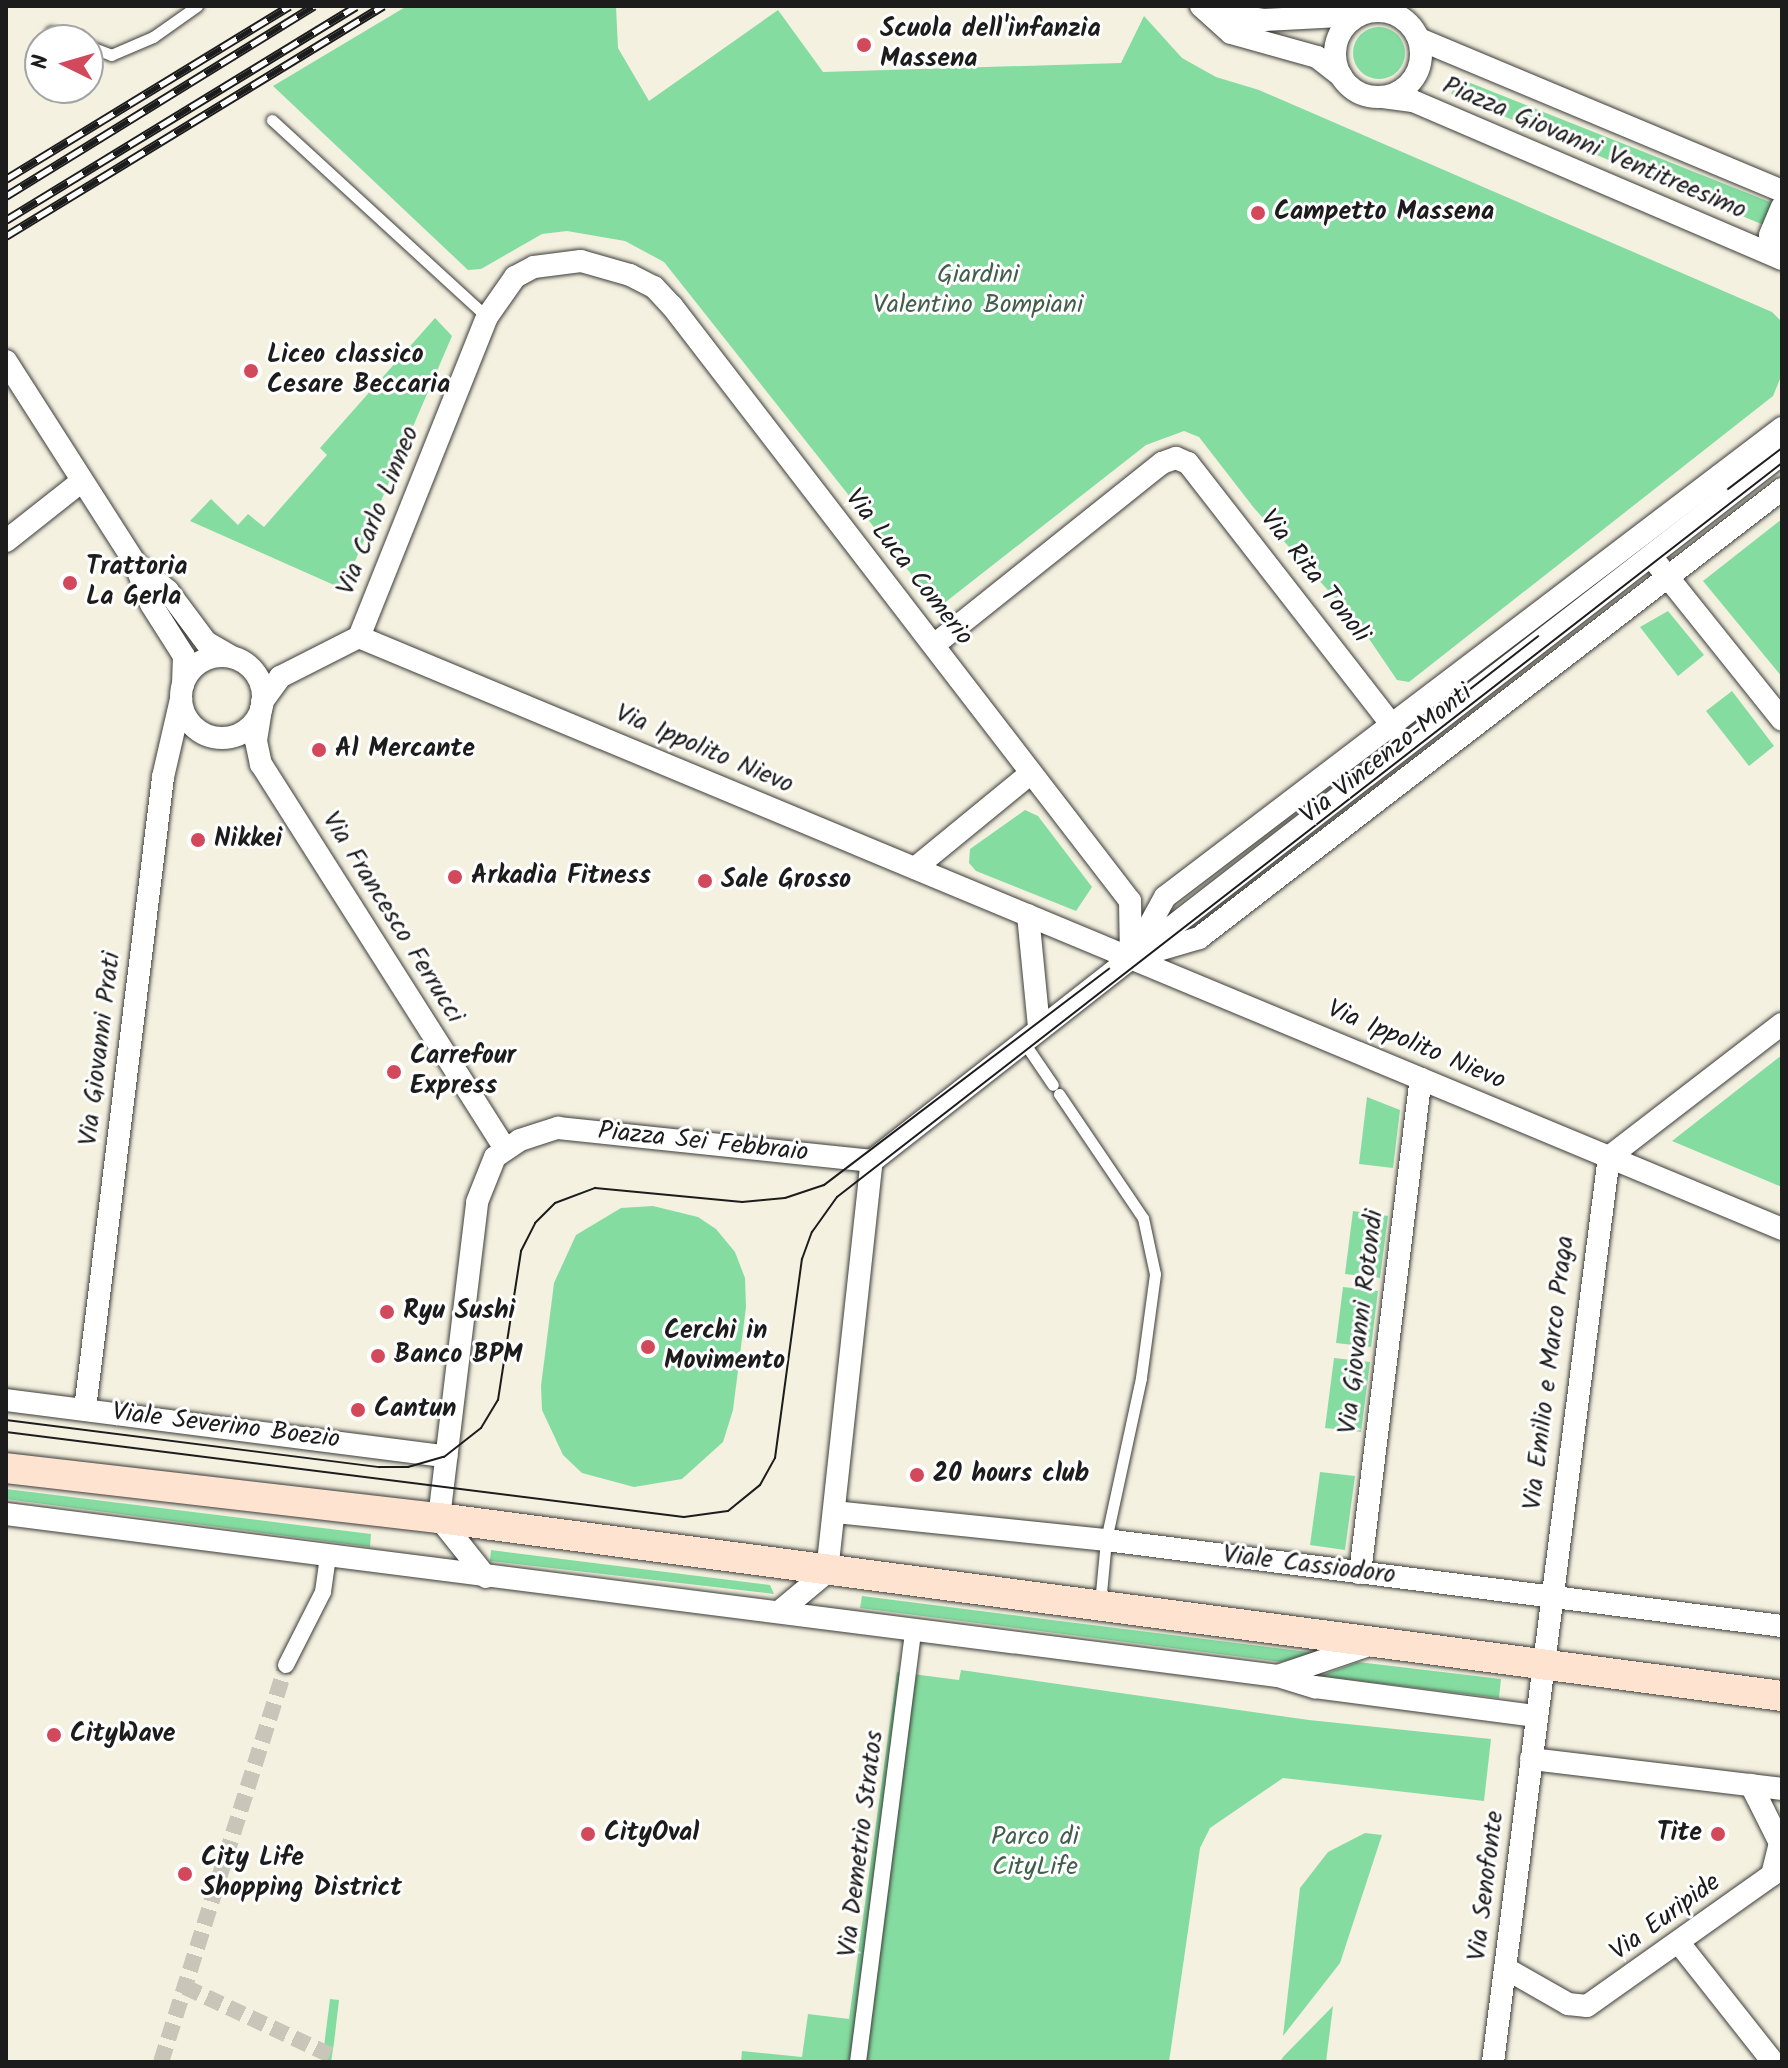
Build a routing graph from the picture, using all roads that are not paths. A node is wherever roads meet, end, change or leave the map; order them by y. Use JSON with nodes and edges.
{"nodes":[{"id":1,"x":197,"y":6,"type":"edge"},
{"id":2,"x":1201,"y":6,"type":"edge"},
{"id":3,"x":1417,"y":6,"type":"edge"},
{"id":4,"x":1369,"y":11,"type":"edge"},
{"id":5,"x":1416,"y":35,"type":"junction"},
{"id":6,"x":104,"y":52,"type":"edge"},
{"id":7,"x":1341,"y":76,"type":"junction"},
{"id":8,"x":1383,"y":97,"type":"junction"},
{"id":9,"x":272,"y":120,"type":"dead end"},
{"id":10,"x":1782,"y":191,"type":"edge"},
{"id":11,"x":1782,"y":207,"type":"edge"},
{"id":12,"x":1782,"y":258,"type":"edge"},
{"id":13,"x":581,"y":261,"type":"joint"},
{"id":14,"x":487,"y":317,"type":"junction"},
{"id":15,"x":6,"y":361,"type":"edge"},
{"id":16,"x":1782,"y":428,"type":"edge"},
{"id":17,"x":1782,"y":454,"type":"edge"},
{"id":18,"x":82,"y":481,"type":"junction"},
{"id":19,"x":1782,"y":489,"type":"edge"},
{"id":20,"x":6,"y":541,"type":"edge"},
{"id":21,"x":1644,"y":548,"type":"junction"},
{"id":22,"x":134,"y":561,"type":"junction"},
{"id":23,"x":1668,"y":576,"type":"junction"},
{"id":24,"x":359,"y":637,"type":"junction"},
{"id":25,"x":934,"y":645,"type":"junction"},
{"id":26,"x":232,"y":657,"type":"junction"},
{"id":27,"x":182,"y":692,"type":"junction"},
{"id":28,"x":262,"y":706,"type":"junction"},
{"id":29,"x":1782,"y":720,"type":"edge"},
{"id":30,"x":1394,"y":728,"type":"junction"},
{"id":31,"x":1031,"y":773,"type":"junction"},
{"id":32,"x":915,"y":868,"type":"junction"},
{"id":33,"x":1028,"y":915,"type":"junction"},
{"id":34,"x":1131,"y":958,"type":"junction"},
{"id":35,"x":1782,"y":1024,"type":"edge"},
{"id":36,"x":1031,"y":1035,"type":"junction"},
{"id":37,"x":1421,"y":1079,"type":"junction"},
{"id":38,"x":505,"y":1149,"type":"junction"},
{"id":39,"x":1609,"y":1157,"type":"junction"},
{"id":40,"x":872,"y":1161,"type":"junction"},
{"id":41,"x":1782,"y":1229,"type":"edge"},
{"id":42,"x":6,"y":1400,"type":"edge"},
{"id":43,"x":85,"y":1409,"type":"junction"},
{"id":44,"x":446,"y":1456,"type":"junction"},
{"id":45,"x":6,"y":1468,"type":"edge"},
{"id":46,"x":835,"y":1512,"type":"junction"},
{"id":47,"x":6,"y":1514,"type":"edge"},
{"id":48,"x":439,"y":1518,"type":"junction"},
{"id":49,"x":1106,"y":1540,"type":"junction"},
{"id":50,"x":328,"y":1555,"type":"junction"},
{"id":51,"x":827,"y":1572,"type":"junction"},
{"id":52,"x":1360,"y":1573,"type":"junction"},
{"id":53,"x":486,"y":1577,"type":"junction"},
{"id":54,"x":1550,"y":1598,"type":"junction"},
{"id":55,"x":1100,"y":1607,"type":"junction"},
{"id":56,"x":779,"y":1612,"type":"junction"},
{"id":57,"x":1782,"y":1626,"type":"edge"},
{"id":58,"x":913,"y":1632,"type":"junction"},
{"id":59,"x":1375,"y":1643,"type":"junction"},
{"id":60,"x":1542,"y":1664,"type":"junction"},
{"id":61,"x":286,"y":1665,"type":"tunnel mouth"},
{"id":62,"x":1278,"y":1676,"type":"junction"},
{"id":63,"x":1782,"y":1696,"type":"edge"},
{"id":64,"x":1536,"y":1716,"type":"junction"},
{"id":65,"x":1531,"y":1759,"type":"junction"},
{"id":66,"x":1751,"y":1785,"type":"junction"},
{"id":67,"x":1782,"y":1789,"type":"edge"},
{"id":68,"x":1679,"y":1943,"type":"junction"},
{"id":69,"x":1505,"y":1968,"type":"junction"},
{"id":70,"x":858,"y":2062,"type":"edge"},
{"id":71,"x":1493,"y":2062,"type":"edge"},
{"id":72,"x":1773,"y":2062,"type":"edge"}],
"edges":[{"from":1,"to":6,"type":"lane"},
{"from":2,"to":4,"type":"street"},
{"from":2,"to":7,"type":"street"},
{"from":3,"to":5,"type":"street"},
{"from":4,"to":5,"type":"street"},
{"from":4,"to":7,"type":"street"},
{"from":5,"to":8,"type":"street"},
{"from":5,"to":10,"type":"street","name":"Piazza Giovanni Ventitreesimo"},
{"from":7,"to":8,"type":"street"},
{"from":8,"to":12,"type":"street","name":"Piazza Giovanni Ventitreesimo"},
{"from":9,"to":14,"type":"lane"},
{"from":11,"to":12,"type":"street"},
{"from":13,"to":14,"type":"street","name":"Via Carlo Linneo"},
{"from":13,"to":25,"type":"street","name":"Via Luca Comerio"},
{"from":14,"to":24,"type":"street","name":"Via Carlo Linneo"},
{"from":15,"to":18,"type":"street","name":"Via Francesco Ferrucci"},
{"from":16,"to":21,"type":"street","name":"Via Vincenzo Monti"},
{"from":17,"to":21,"type":"street"},
{"from":18,"to":20,"type":"street"},
{"from":18,"to":22,"type":"street","name":"Via Francesco Ferrucci"},
{"from":19,"to":23,"type":"street","name":"Via Vincenzo Monti"},
{"from":21,"to":23,"type":"street"},
{"from":21,"to":30,"type":"street","name":"Via Vincenzo Monti"},
{"from":21,"to":34,"type":"street"},
{"from":22,"to":26,"type":"street","name":"Via Francesco Ferrucci"},
{"from":22,"to":27,"type":"street","name":"Via Francesco Ferrucci"},
{"from":23,"to":29,"type":"street"},
{"from":23,"to":34,"type":"street","name":"Via Vincenzo Monti"},
{"from":24,"to":28,"type":"street","name":"Via Francesco Ferrucci"},
{"from":24,"to":32,"type":"street","name":"Via Ippolito Nievo"},
{"from":25,"to":30,"type":"street","name":"Via Rita Tonoli"},
{"from":25,"to":31,"type":"street","name":"Via Luca Comerio"},
{"from":26,"to":27,"type":"street"},
{"from":26,"to":28,"type":"street","name":"Via Francesco Ferrucci"},
{"from":27,"to":28,"type":"street","name":"Via Francesco Ferrucci"},
{"from":27,"to":43,"type":"street","name":"Via Giovanni Prati"},
{"from":28,"to":38,"type":"street","name":"Via Francesco Ferrucci"},
{"from":30,"to":34,"type":"street","name":"Via Vincenzo Monti"},
{"from":31,"to":32,"type":"street"},
{"from":31,"to":34,"type":"street","name":"Via Luca Comerio"},
{"from":32,"to":33,"type":"street","name":"Via Ippolito Nievo"},
{"from":33,"to":34,"type":"street","name":"Via Ippolito Nievo"},
{"from":33,"to":36,"type":"street"},
{"from":34,"to":36,"type":"street","name":"Via Vincenzo Monti"},
{"from":34,"to":37,"type":"street","name":"Via Ippolito Nievo"},
{"from":35,"to":39,"type":"street"},
{"from":36,"to":40,"type":"street","name":"Via Vincenzo Monti"},
{"from":36,"to":49,"type":"lane"},
{"from":37,"to":39,"type":"street","name":"Via Ippolito Nievo"},
{"from":37,"to":52,"type":"street","name":"Via Giovanni Rotondi"},
{"from":38,"to":40,"type":"street","name":"Piazza Sei Febbraio"},
{"from":38,"to":44,"type":"street"},
{"from":39,"to":41,"type":"street","name":"Via Ippolito Nievo"},
{"from":39,"to":54,"type":"street","name":"Via Emilio e Marco Praga"},
{"from":40,"to":46,"type":"street"},
{"from":42,"to":43,"type":"street","name":"Viale Severino Boezio"},
{"from":43,"to":44,"type":"street","name":"Viale Severino Boezio"},
{"from":44,"to":48,"type":"street"},
{"from":45,"to":48,"type":"main road"},
{"from":46,"to":49,"type":"street","name":"Viale Cassiodoro"},
{"from":46,"to":51,"type":"street"},
{"from":47,"to":50,"type":"street"},
{"from":48,"to":51,"type":"main road"},
{"from":48,"to":53,"type":"street"},
{"from":49,"to":52,"type":"street","name":"Viale Cassiodoro"},
{"from":49,"to":55,"type":"lane"},
{"from":50,"to":53,"type":"street"},
{"from":50,"to":61,"type":"street"},
{"from":51,"to":55,"type":"main road"},
{"from":51,"to":56,"type":"street"},
{"from":52,"to":54,"type":"street","name":"Viale Cassiodoro"},
{"from":53,"to":56,"type":"street"},
{"from":54,"to":57,"type":"street","name":"Viale Cassiodoro"},
{"from":54,"to":60,"type":"street","name":"Via Emilio e Marco Praga"},
{"from":55,"to":59,"type":"main road"},
{"from":56,"to":58,"type":"street"},
{"from":58,"to":62,"type":"street"},
{"from":58,"to":70,"type":"street","name":"Via Demetrio Stratos"},
{"from":59,"to":60,"type":"main road"},
{"from":59,"to":62,"type":"street"},
{"from":60,"to":63,"type":"main road"},
{"from":60,"to":64,"type":"street","name":"Via Senofonte"},
{"from":62,"to":64,"type":"street"},
{"from":64,"to":65,"type":"street","name":"Via Senofonte"},
{"from":65,"to":66,"type":"street"},
{"from":65,"to":69,"type":"street","name":"Via Senofonte"},
{"from":66,"to":67,"type":"street"},
{"from":66,"to":68,"type":"street","name":"Via Euripide"},
{"from":68,"to":69,"type":"street","name":"Via Euripide"},
{"from":68,"to":72,"type":"street"},
{"from":69,"to":71,"type":"street","name":"Via Senofonte"}]}
